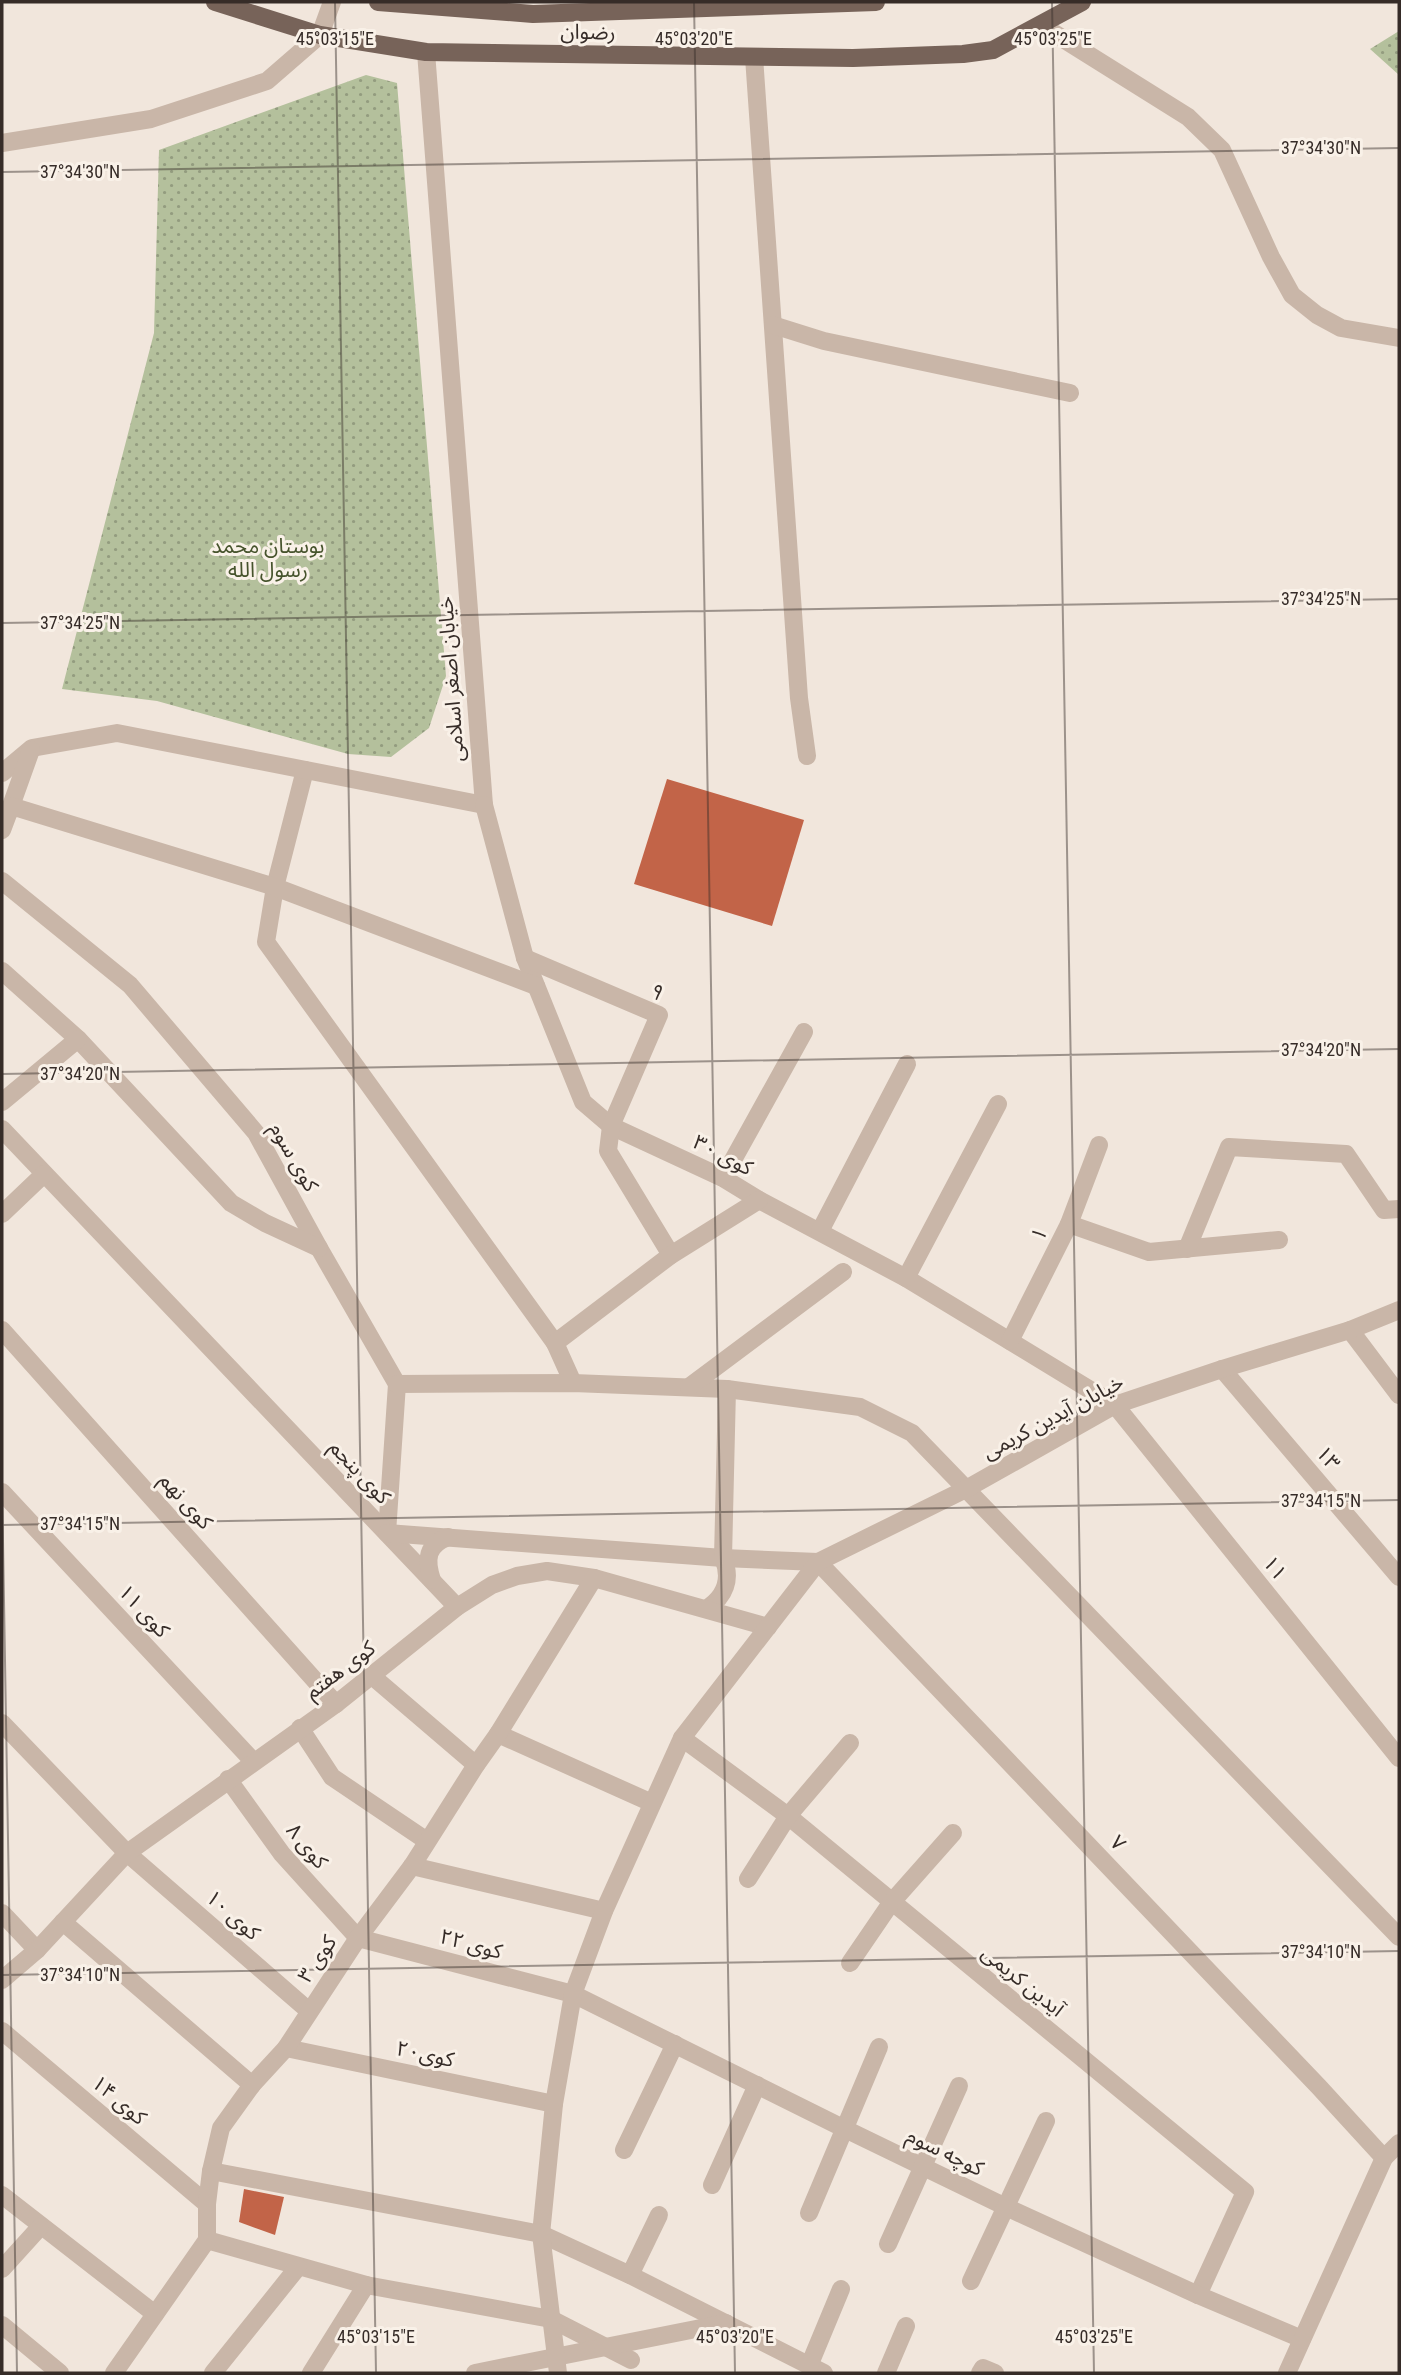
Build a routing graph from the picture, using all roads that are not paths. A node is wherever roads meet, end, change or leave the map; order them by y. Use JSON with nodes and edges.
{"nodes":[{"id":1,"x":215,"y":2,"type":"edge"},
{"id":2,"x":332,"y":2,"type":"edge"},
{"id":3,"x":378,"y":2,"type":"edge"},
{"id":4,"x":876,"y":2,"type":"edge"},
{"id":5,"x":1082,"y":2,"type":"edge"},
{"id":6,"x":534,"y":8,"type":"edge"},
{"id":7,"x":1041,"y":25,"type":"junction"},
{"id":8,"x":320,"y":35,"type":"junction"},
{"id":9,"x":426,"y":52,"type":"junction"},
{"id":10,"x":754,"y":57,"type":"junction"},
{"id":11,"x":2,"y":143,"type":"edge"},
{"id":12,"x":773,"y":325,"type":"junction"},
{"id":13,"x":1399,"y":338,"type":"edge"},
{"id":14,"x":1070,"y":393,"type":"dead end"},
{"id":15,"x":32,"y":748,"type":"junction"},
{"id":16,"x":807,"y":756,"type":"dead end"},
{"id":17,"x":305,"y":770,"type":"junction"},
{"id":18,"x":2,"y":773,"type":"edge"},
{"id":19,"x":484,"y":805,"type":"junction"},
{"id":20,"x":12,"y":806,"type":"junction"},
{"id":21,"x":2,"y":830,"type":"edge"},
{"id":22,"x":2,"y":881,"type":"edge"},
{"id":23,"x":275,"y":887,"type":"junction"},
{"id":24,"x":525,"y":958,"type":"junction"},
{"id":25,"x":2,"y":971,"type":"edge"},
{"id":26,"x":536,"y":986,"type":"junction"},
{"id":27,"x":804,"y":1032,"type":"dead end"},
{"id":28,"x":78,"y":1039,"type":"junction"},
{"id":29,"x":907,"y":1063,"type":"dead end"},
{"id":30,"x":2,"y":1102,"type":"edge"},
{"id":31,"x":998,"y":1104,"type":"dead end"},
{"id":32,"x":611,"y":1126,"type":"junction"},
{"id":33,"x":2,"y":1129,"type":"edge"},
{"id":34,"x":1099,"y":1145,"type":"dead end"},
{"id":35,"x":44,"y":1174,"type":"junction"},
{"id":36,"x":723,"y":1178,"type":"junction"},
{"id":37,"x":759,"y":1200,"type":"junction"},
{"id":38,"x":1392,"y":1210,"type":"edge"},
{"id":39,"x":2,"y":1214,"type":"edge"},
{"id":40,"x":1069,"y":1224,"type":"junction"},
{"id":41,"x":820,"y":1231,"type":"junction"},
{"id":42,"x":1279,"y":1240,"type":"dead end"},
{"id":43,"x":319,"y":1248,"type":"junction"},
{"id":44,"x":1187,"y":1249,"type":"junction"},
{"id":45,"x":671,"y":1255,"type":"junction"},
{"id":46,"x":843,"y":1272,"type":"dead end"},
{"id":47,"x":906,"y":1278,"type":"junction"},
{"id":48,"x":1399,"y":1310,"type":"edge"},
{"id":49,"x":2,"y":1330,"type":"edge"},
{"id":50,"x":1350,"y":1330,"type":"junction"},
{"id":51,"x":1010,"y":1341,"type":"junction"},
{"id":52,"x":555,"y":1343,"type":"junction"},
{"id":53,"x":1222,"y":1369,"type":"junction"},
{"id":54,"x":573,"y":1383,"type":"junction"},
{"id":55,"x":397,"y":1384,"type":"junction"},
{"id":56,"x":689,"y":1387,"type":"junction"},
{"id":57,"x":727,"y":1389,"type":"junction"},
{"id":58,"x":1399,"y":1395,"type":"edge"},
{"id":59,"x":1115,"y":1405,"type":"junction"},
{"id":60,"x":966,"y":1489,"type":"junction"},
{"id":61,"x":2,"y":1492,"type":"edge"},
{"id":62,"x":387,"y":1533,"type":"junction"},
{"id":63,"x":449,"y":1537,"type":"junction"},
{"id":64,"x":723,"y":1558,"type":"junction"},
{"id":65,"x":818,"y":1562,"type":"junction"},
{"id":66,"x":1399,"y":1577,"type":"edge"},
{"id":67,"x":594,"y":1578,"type":"junction"},
{"id":68,"x":432,"y":1580,"type":"junction"},
{"id":69,"x":457,"y":1607,"type":"junction"},
{"id":70,"x":706,"y":1609,"type":"junction"},
{"id":71,"x":768,"y":1627,"type":"junction"},
{"id":72,"x":372,"y":1676,"type":"junction"},
{"id":73,"x":336,"y":1704,"type":"junction"},
{"id":74,"x":2,"y":1723,"type":"edge"},
{"id":75,"x":300,"y":1728,"type":"junction"},
{"id":76,"x":498,"y":1734,"type":"junction"},
{"id":77,"x":682,"y":1738,"type":"junction"},
{"id":78,"x":850,"y":1743,"type":"dead end"},
{"id":79,"x":1399,"y":1758,"type":"edge"},
{"id":80,"x":253,"y":1761,"type":"junction"},
{"id":81,"x":476,"y":1765,"type":"junction"},
{"id":82,"x":228,"y":1779,"type":"junction"},
{"id":83,"x":652,"y":1803,"type":"junction"},
{"id":84,"x":788,"y":1816,"type":"junction"},
{"id":85,"x":953,"y":1833,"type":"dead end"},
{"id":86,"x":427,"y":1841,"type":"junction"},
{"id":87,"x":127,"y":1853,"type":"junction"},
{"id":88,"x":412,"y":1866,"type":"junction"},
{"id":89,"x":748,"y":1879,"type":"dead end"},
{"id":90,"x":891,"y":1903,"type":"junction"},
{"id":91,"x":604,"y":1911,"type":"junction"},
{"id":92,"x":2,"y":1913,"type":"edge"},
{"id":93,"x":64,"y":1922,"type":"junction"},
{"id":94,"x":1399,"y":1937,"type":"edge"},
{"id":95,"x":358,"y":1938,"type":"junction"},
{"id":96,"x":37,"y":1950,"type":"junction"},
{"id":97,"x":850,"y":1963,"type":"dead end"},
{"id":98,"x":2,"y":1980,"type":"edge"},
{"id":99,"x":573,"y":1994,"type":"junction"},
{"id":100,"x":309,"y":2011,"type":"junction"},
{"id":101,"x":2,"y":2031,"type":"edge"},
{"id":102,"x":675,"y":2044,"type":"junction"},
{"id":103,"x":878,"y":2047,"type":"dead end"},
{"id":104,"x":286,"y":2048,"type":"junction"},
{"id":105,"x":252,"y":2085,"type":"junction"},
{"id":106,"x":757,"y":2085,"type":"junction"},
{"id":107,"x":959,"y":2086,"type":"dead end"},
{"id":108,"x":554,"y":2104,"type":"junction"},
{"id":109,"x":1046,"y":2121,"type":"dead end"},
{"id":110,"x":843,"y":2128,"type":"junction"},
{"id":111,"x":1399,"y":2143,"type":"edge"},
{"id":112,"x":624,"y":2150,"type":"dead end"},
{"id":113,"x":1384,"y":2158,"type":"junction"},
{"id":114,"x":922,"y":2166,"type":"junction"},
{"id":115,"x":211,"y":2171,"type":"junction"},
{"id":116,"x":712,"y":2185,"type":"dead end"},
{"id":117,"x":2,"y":2195,"type":"edge"},
{"id":118,"x":207,"y":2204,"type":"junction"},
{"id":119,"x":1006,"y":2207,"type":"junction"},
{"id":120,"x":809,"y":2213,"type":"dead end"},
{"id":121,"x":659,"y":2215,"type":"dead end"},
{"id":122,"x":40,"y":2227,"type":"junction"},
{"id":123,"x":541,"y":2234,"type":"junction"},
{"id":124,"x":207,"y":2241,"type":"junction"},
{"id":125,"x":888,"y":2244,"type":"dead end"},
{"id":126,"x":298,"y":2267,"type":"junction"},
{"id":127,"x":2,"y":2269,"type":"edge"},
{"id":128,"x":630,"y":2275,"type":"junction"},
{"id":129,"x":971,"y":2281,"type":"dead end"},
{"id":130,"x":366,"y":2285,"type":"junction"},
{"id":131,"x":841,"y":2289,"type":"dead end"},
{"id":132,"x":1198,"y":2295,"type":"junction"},
{"id":133,"x":155,"y":2314,"type":"junction"},
{"id":134,"x":551,"y":2319,"type":"junction"},
{"id":135,"x":726,"y":2323,"type":"junction"},
{"id":136,"x":2,"y":2325,"type":"edge"},
{"id":137,"x":906,"y":2326,"type":"dead end"},
{"id":138,"x":1302,"y":2339,"type":"junction"},
{"id":139,"x":631,"y":2360,"type":"dead end"},
{"id":140,"x":817,"y":2369,"type":"edge"},
{"id":141,"x":315,"y":2371,"type":"edge"},
{"id":142,"x":60,"y":2373,"type":"edge"},
{"id":143,"x":114,"y":2373,"type":"edge"},
{"id":144,"x":213,"y":2373,"type":"edge"},
{"id":145,"x":475,"y":2373,"type":"edge"},
{"id":146,"x":558,"y":2373,"type":"edge"},
{"id":147,"x":886,"y":2373,"type":"edge"},
{"id":148,"x":980,"y":2373,"type":"edge"},
{"id":149,"x":995,"y":2373,"type":"edge"},
{"id":150,"x":1287,"y":2373,"type":"edge"}],
"edges":[{"from":1,"to":8,"type":"main road","name":"رضوان"},
{"from":2,"to":8,"type":"street"},
{"from":3,"to":6,"type":"main road","name":"رضوان"},
{"from":4,"to":6,"type":"main road","name":"رضوان"},
{"from":5,"to":7,"type":"main road","name":"رضوان"},
{"from":7,"to":10,"type":"main road","name":"رضوان"},
{"from":7,"to":13,"type":"street"},
{"from":8,"to":9,"type":"main road","name":"رضوان"},
{"from":8,"to":11,"type":"street"},
{"from":9,"to":10,"type":"main road","name":"رضوان"},
{"from":9,"to":19,"type":"street","name":"خیابان اصغر اسلامی"},
{"from":10,"to":12,"type":"street"},
{"from":12,"to":14,"type":"street"},
{"from":12,"to":16,"type":"street"},
{"from":15,"to":17,"type":"street"},
{"from":15,"to":18,"type":"street"},
{"from":15,"to":20,"type":"street"},
{"from":17,"to":19,"type":"street"},
{"from":17,"to":23,"type":"street"},
{"from":19,"to":24,"type":"street","name":"کوی ۳۰"},
{"from":20,"to":21,"type":"street"},
{"from":20,"to":23,"type":"street"},
{"from":22,"to":43,"type":"street","name":"کوی سوم"},
{"from":23,"to":26,"type":"street"},
{"from":23,"to":52,"type":"street"},
{"from":24,"to":26,"type":"street","name":"کوی ۳۰"},
{"from":24,"to":32,"type":"street","name":"۹"},
{"from":25,"to":28,"type":"street"},
{"from":26,"to":32,"type":"street","name":"کوی ۳۰"},
{"from":27,"to":36,"type":"street"},
{"from":28,"to":30,"type":"street"},
{"from":28,"to":43,"type":"street"},
{"from":29,"to":41,"type":"street"},
{"from":31,"to":47,"type":"street"},
{"from":32,"to":36,"type":"street","name":"کوی ۳۰"},
{"from":32,"to":45,"type":"street"},
{"from":33,"to":35,"type":"street","name":"کوی پنجم"},
{"from":34,"to":40,"type":"street","name":"۱"},
{"from":35,"to":39,"type":"street"},
{"from":35,"to":62,"type":"street","name":"کوی پنجم"},
{"from":36,"to":37,"type":"street","name":"کوی ۳۰"},
{"from":37,"to":41,"type":"street","name":"کوی ۳۰"},
{"from":37,"to":45,"type":"street"},
{"from":38,"to":44,"type":"street"},
{"from":40,"to":44,"type":"street"},
{"from":40,"to":51,"type":"street","name":"۱"},
{"from":41,"to":47,"type":"street","name":"کوی ۳۰"},
{"from":42,"to":44,"type":"street"},
{"from":43,"to":55,"type":"street","name":"کوی سوم"},
{"from":45,"to":52,"type":"street"},
{"from":46,"to":56,"type":"street"},
{"from":47,"to":51,"type":"street","name":"کوی ۳۰"},
{"from":48,"to":50,"type":"street","name":"خیابان آیدین کریمی"},
{"from":49,"to":73,"type":"street","name":"کوی نهم"},
{"from":50,"to":53,"type":"street","name":"خیابان آیدین کریمی"},
{"from":50,"to":58,"type":"street"},
{"from":51,"to":59,"type":"street","name":"کوی ۳۰"},
{"from":52,"to":54,"type":"street"},
{"from":53,"to":59,"type":"street","name":"خیابان آیدین کریمی"},
{"from":53,"to":66,"type":"street","name":"۱۳"},
{"from":54,"to":55,"type":"street"},
{"from":54,"to":56,"type":"street"},
{"from":55,"to":62,"type":"street"},
{"from":56,"to":57,"type":"street"},
{"from":57,"to":60,"type":"street"},
{"from":57,"to":64,"type":"street"},
{"from":59,"to":60,"type":"street","name":"خیابان آیدین کریمی"},
{"from":59,"to":79,"type":"street","name":"۱۱"},
{"from":60,"to":65,"type":"street","name":"خیابان آیدین کریمی"},
{"from":60,"to":94,"type":"street"},
{"from":61,"to":80,"type":"street","name":"کوی ۱۱"},
{"from":62,"to":63,"type":"street","name":"کوی پنجم"},
{"from":62,"to":68,"type":"street"},
{"from":63,"to":64,"type":"street","name":"کوی پنجم"},
{"from":63,"to":68,"type":"street"},
{"from":64,"to":65,"type":"street","name":"کوی پنجم"},
{"from":64,"to":70,"type":"street"},
{"from":65,"to":71,"type":"street"},
{"from":65,"to":113,"type":"street","name":"۷"},
{"from":67,"to":69,"type":"street","name":"کوی هفتم"},
{"from":67,"to":70,"type":"street","name":"کوی هفتم"},
{"from":67,"to":76,"type":"street","name":"کوی ۳"},
{"from":68,"to":69,"type":"street"},
{"from":69,"to":72,"type":"street","name":"کوی هفتم"},
{"from":70,"to":71,"type":"street","name":"کوی هفتم"},
{"from":71,"to":77,"type":"street"},
{"from":72,"to":73,"type":"street","name":"کوی هفتم"},
{"from":72,"to":81,"type":"street"},
{"from":73,"to":75,"type":"street","name":"کوی هفتم"},
{"from":74,"to":87,"type":"street","name":"کوی ۱۰"},
{"from":75,"to":80,"type":"street","name":"کوی هفتم"},
{"from":75,"to":86,"type":"street"},
{"from":76,"to":81,"type":"street","name":"کوی ۳"},
{"from":76,"to":83,"type":"street"},
{"from":77,"to":83,"type":"street"},
{"from":77,"to":84,"type":"street","name":"آیدین کریمی"},
{"from":78,"to":84,"type":"street"},
{"from":80,"to":82,"type":"street","name":"کوی هفتم"},
{"from":81,"to":86,"type":"street","name":"کوی ۳"},
{"from":82,"to":87,"type":"street","name":"کوی هفتم"},
{"from":82,"to":95,"type":"street","name":"کوی ۸"},
{"from":83,"to":91,"type":"street"},
{"from":84,"to":89,"type":"street"},
{"from":84,"to":90,"type":"street","name":"آیدین کریمی"},
{"from":85,"to":90,"type":"street"},
{"from":86,"to":88,"type":"street","name":"کوی ۳"},
{"from":87,"to":93,"type":"street","name":"کوی هفتم"},
{"from":87,"to":100,"type":"street","name":"کوی ۱۰"},
{"from":88,"to":91,"type":"street"},
{"from":88,"to":95,"type":"street","name":"کوی ۳"},
{"from":90,"to":97,"type":"street"},
{"from":90,"to":132,"type":"street","name":"آیدین کریمی"},
{"from":91,"to":99,"type":"street"},
{"from":92,"to":96,"type":"street"},
{"from":93,"to":96,"type":"street","name":"کوی هفتم"},
{"from":93,"to":105,"type":"street"},
{"from":95,"to":99,"type":"street","name":"کوی ۲۲"},
{"from":95,"to":100,"type":"street","name":"کوی ۳"},
{"from":96,"to":98,"type":"street","name":"کوی هفتم"},
{"from":99,"to":102,"type":"street","name":"کوچه سوم"},
{"from":99,"to":108,"type":"street"},
{"from":100,"to":104,"type":"street","name":"کوی ۳"},
{"from":101,"to":118,"type":"street","name":"کوی ۱۴"},
{"from":102,"to":106,"type":"street","name":"کوچه سوم"},
{"from":102,"to":112,"type":"street"},
{"from":103,"to":110,"type":"street"},
{"from":104,"to":105,"type":"street","name":"کوی ۳"},
{"from":104,"to":108,"type":"street","name":"کوی۲۰"},
{"from":105,"to":115,"type":"street","name":"کوی ۳"},
{"from":106,"to":110,"type":"street","name":"کوچه سوم"},
{"from":106,"to":116,"type":"street"},
{"from":107,"to":114,"type":"street"},
{"from":108,"to":123,"type":"street"},
{"from":109,"to":119,"type":"street"},
{"from":110,"to":114,"type":"street","name":"کوچه سوم"},
{"from":110,"to":120,"type":"street"},
{"from":111,"to":113,"type":"street"},
{"from":113,"to":138,"type":"street"},
{"from":114,"to":119,"type":"street","name":"کوچه سوم"},
{"from":114,"to":125,"type":"street"},
{"from":115,"to":118,"type":"street","name":"کوی ۳"},
{"from":115,"to":123,"type":"street"},
{"from":117,"to":122,"type":"street"},
{"from":118,"to":124,"type":"street","name":"کوی ۳"},
{"from":119,"to":129,"type":"street"},
{"from":119,"to":132,"type":"street","name":"کوچه سوم"},
{"from":121,"to":128,"type":"street"},
{"from":122,"to":127,"type":"street"},
{"from":122,"to":133,"type":"street"},
{"from":123,"to":128,"type":"street"},
{"from":123,"to":134,"type":"street"},
{"from":124,"to":126,"type":"street"},
{"from":124,"to":133,"type":"street"},
{"from":126,"to":130,"type":"street"},
{"from":126,"to":144,"type":"street"},
{"from":128,"to":135,"type":"street"},
{"from":130,"to":134,"type":"street"},
{"from":130,"to":141,"type":"street"},
{"from":131,"to":140,"type":"street"},
{"from":132,"to":138,"type":"street","name":"کوچه سوم"},
{"from":133,"to":143,"type":"street"},
{"from":134,"to":139,"type":"street"},
{"from":134,"to":146,"type":"street"},
{"from":135,"to":140,"type":"street"},
{"from":135,"to":145,"type":"street"},
{"from":136,"to":142,"type":"street"},
{"from":137,"to":147,"type":"street"},
{"from":138,"to":150,"type":"street"},
{"from":148,"to":149,"type":"street"}]}
